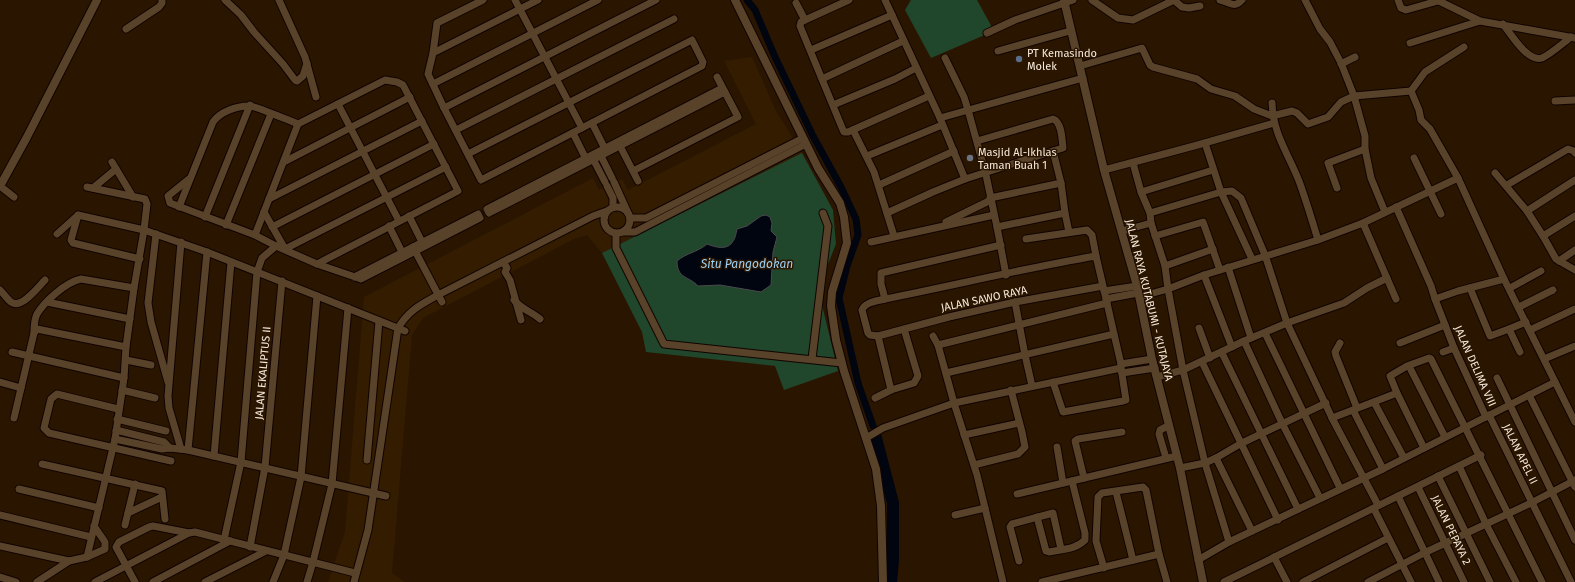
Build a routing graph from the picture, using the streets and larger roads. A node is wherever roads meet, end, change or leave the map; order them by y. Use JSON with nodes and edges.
{"nodes":[{"id":1,"x":97,"y":0,"type":"edge"},
{"id":2,"x":162,"y":0,"type":"edge"},
{"id":3,"x":225,"y":0,"type":"edge"},
{"id":4,"x":279,"y":0,"type":"edge"},
{"id":5,"x":466,"y":0,"type":"edge"},
{"id":6,"x":483,"y":0,"type":"edge"},
{"id":7,"x":515,"y":0,"type":"edge"},
{"id":8,"x":538,"y":0,"type":"edge"},
{"id":9,"x":598,"y":0,"type":"edge"},
{"id":10,"x":656,"y":0,"type":"edge"},
{"id":11,"x":735,"y":0,"type":"edge"},
{"id":12,"x":849,"y":0,"type":"edge"},
{"id":13,"x":885,"y":0,"type":"edge"},
{"id":14,"x":1092,"y":0,"type":"edge"},
{"id":15,"x":1174,"y":0,"type":"edge"},
{"id":16,"x":1219,"y":0,"type":"edge"},
{"id":17,"x":1242,"y":0,"type":"edge"},
{"id":18,"x":1305,"y":0,"type":"edge"},
{"id":19,"x":1398,"y":0,"type":"edge"},
{"id":20,"x":1438,"y":0,"type":"edge"},
{"id":21,"x":1067,"y":1,"type":"edge"},
{"id":22,"x":796,"y":3,"type":"dead end"},
{"id":23,"x":1200,"y":6,"type":"dead end"},
{"id":24,"x":464,"y":9,"type":"junction"},
{"id":25,"x":520,"y":9,"type":"junction"},
{"id":26,"x":892,"y":15,"type":"junction"},
{"id":27,"x":674,"y":19,"type":"dead end"},
{"id":28,"x":805,"y":20,"type":"junction"},
{"id":29,"x":1480,"y":21,"type":"junction"},
{"id":30,"x":1503,"y":24,"type":"junction"},
{"id":31,"x":126,"y":30,"type":"dead end"},
{"id":32,"x":1070,"y":31,"type":"junction"},
{"id":33,"x":987,"y":32,"type":"dead end"},
{"id":34,"x":534,"y":33,"type":"junction"},
{"id":35,"x":1573,"y":38,"type":"edge"},
{"id":36,"x":903,"y":41,"type":"junction"},
{"id":37,"x":1410,"y":43,"type":"dead end"},
{"id":38,"x":1464,"y":48,"type":"dead end"},
{"id":39,"x":811,"y":50,"type":"junction"},
{"id":40,"x":998,"y":51,"type":"dead end"},
{"id":41,"x":433,"y":53,"type":"junction"},
{"id":42,"x":546,"y":56,"type":"junction"},
{"id":43,"x":1356,"y":57,"type":"dead end"},
{"id":44,"x":945,"y":58,"type":"dead end"},
{"id":45,"x":307,"y":63,"type":"junction"},
{"id":46,"x":1341,"y":64,"type":"junction"},
{"id":47,"x":1080,"y":66,"type":"junction"},
{"id":48,"x":916,"y":68,"type":"junction"},
{"id":49,"x":717,"y":76,"type":"dead end"},
{"id":50,"x":1083,"y":78,"type":"junction"},
{"id":51,"x":557,"y":79,"type":"junction"},
{"id":52,"x":822,"y":79,"type":"junction"},
{"id":53,"x":433,"y":84,"type":"junction"},
{"id":54,"x":724,"y":90,"type":"junction"},
{"id":55,"x":1411,"y":91,"type":"junction"},
{"id":56,"x":929,"y":96,"type":"junction"},
{"id":57,"x":1354,"y":96,"type":"junction"},
{"id":58,"x":316,"y":97,"type":"dead end"},
{"id":59,"x":410,"y":97,"type":"junction"},
{"id":60,"x":1575,"y":100,"type":"edge"},
{"id":61,"x":1555,"y":101,"type":"dead end"},
{"id":62,"x":569,"y":103,"type":"junction"},
{"id":63,"x":1272,"y":103,"type":"dead end"},
{"id":64,"x":338,"y":104,"type":"junction"},
{"id":65,"x":250,"y":105,"type":"junction"},
{"id":66,"x":833,"y":105,"type":"junction"},
{"id":67,"x":444,"y":108,"type":"junction"},
{"id":68,"x":968,"y":110,"type":"junction"},
{"id":69,"x":271,"y":114,"type":"junction"},
{"id":70,"x":1273,"y":119,"type":"junction"},
{"id":71,"x":422,"y":121,"type":"junction"},
{"id":72,"x":941,"y":121,"type":"junction"},
{"id":73,"x":592,"y":123,"type":"junction"},
{"id":74,"x":298,"y":124,"type":"junction"},
{"id":75,"x":351,"y":128,"type":"junction"},
{"id":76,"x":582,"y":128,"type":"junction"},
{"id":77,"x":456,"y":130,"type":"junction"},
{"id":78,"x":854,"y":130,"type":"junction"},
{"id":79,"x":573,"y":133,"type":"junction"},
{"id":80,"x":640,"y":133,"type":"junction"},
{"id":81,"x":805,"y":141,"type":"junction"},
{"id":82,"x":977,"y":141,"type":"junction"},
{"id":83,"x":1205,"y":143,"type":"junction"},
{"id":84,"x":434,"y":144,"type":"junction"},
{"id":85,"x":620,"y":146,"type":"junction"},
{"id":86,"x":1365,"y":149,"type":"junction"},
{"id":87,"x":1053,"y":151,"type":"junction"},
{"id":88,"x":364,"y":152,"type":"junction"},
{"id":89,"x":603,"y":152,"type":"junction"},
{"id":90,"x":954,"y":152,"type":"junction"},
{"id":91,"x":1575,"y":153,"type":"edge"},
{"id":92,"x":468,"y":154,"type":"junction"},
{"id":93,"x":867,"y":156,"type":"junction"},
{"id":94,"x":1414,"y":158,"type":"dead end"},
{"id":95,"x":590,"y":159,"type":"junction"},
{"id":96,"x":112,"y":162,"type":"dead end"},
{"id":97,"x":284,"y":162,"type":"junction"},
{"id":98,"x":1133,"y":163,"type":"junction"},
{"id":99,"x":446,"y":167,"type":"junction"},
{"id":100,"x":116,"y":169,"type":"junction"},
{"id":101,"x":1104,"y":170,"type":"junction"},
{"id":102,"x":1213,"y":170,"type":"junction"},
{"id":103,"x":633,"y":171,"type":"junction"},
{"id":104,"x":985,"y":171,"type":"junction"},
{"id":105,"x":1495,"y":173,"type":"dead end"},
{"id":106,"x":375,"y":174,"type":"junction"},
{"id":107,"x":738,"y":175,"type":"junction"},
{"id":108,"x":191,"y":177,"type":"junction"},
{"id":109,"x":1458,"y":178,"type":"junction"},
{"id":110,"x":965,"y":179,"type":"junction"},
{"id":111,"x":1575,"y":180,"type":"edge"},
{"id":112,"x":638,"y":181,"type":"dead end"},
{"id":113,"x":1061,"y":183,"type":"junction"},
{"id":114,"x":879,"y":185,"type":"junction"},
{"id":115,"x":1507,"y":185,"type":"junction"},
{"id":116,"x":0,"y":186,"type":"edge"},
{"id":117,"x":1337,"y":188,"type":"dead end"},
{"id":118,"x":529,"y":190,"type":"junction"},
{"id":119,"x":1141,"y":192,"type":"junction"},
{"id":120,"x":1221,"y":192,"type":"junction"},
{"id":121,"x":1430,"y":192,"type":"junction"},
{"id":122,"x":387,"y":196,"type":"junction"},
{"id":123,"x":14,"y":197,"type":"dead end"},
{"id":124,"x":133,"y":197,"type":"junction"},
{"id":125,"x":269,"y":199,"type":"junction"},
{"id":126,"x":991,"y":199,"type":"junction"},
{"id":127,"x":179,"y":207,"type":"junction"},
{"id":128,"x":1396,"y":207,"type":"junction"},
{"id":129,"x":610,"y":209,"type":"junction"},
{"id":130,"x":1527,"y":211,"type":"junction"},
{"id":131,"x":264,"y":212,"type":"junction"},
{"id":132,"x":1385,"y":212,"type":"junction"},
{"id":133,"x":823,"y":213,"type":"dead end"},
{"id":134,"x":887,"y":213,"type":"junction"},
{"id":135,"x":1065,"y":213,"type":"junction"},
{"id":136,"x":1150,"y":213,"type":"junction"},
{"id":137,"x":994,"y":214,"type":"junction"},
{"id":138,"x":1441,"y":214,"type":"dead end"},
{"id":139,"x":629,"y":215,"type":"junction"},
{"id":140,"x":78,"y":216,"type":"junction"},
{"id":141,"x":409,"y":216,"type":"junction"},
{"id":142,"x":1575,"y":216,"type":"edge"},
{"id":143,"x":205,"y":217,"type":"junction"},
{"id":144,"x":400,"y":221,"type":"junction"},
{"id":145,"x":1150,"y":223,"type":"junction"},
{"id":146,"x":1363,"y":223,"type":"junction"},
{"id":147,"x":226,"y":225,"type":"junction"},
{"id":148,"x":389,"y":226,"type":"junction"},
{"id":149,"x":998,"y":226,"type":"junction"},
{"id":150,"x":272,"y":227,"type":"junction"},
{"id":151,"x":937,"y":227,"type":"junction"},
{"id":152,"x":144,"y":230,"type":"junction"},
{"id":153,"x":1122,"y":231,"type":"junction"},
{"id":154,"x":624,"y":232,"type":"junction"},
{"id":155,"x":1070,"y":232,"type":"junction"},
{"id":156,"x":58,"y":234,"type":"dead end"},
{"id":157,"x":156,"y":234,"type":"junction"},
{"id":158,"x":616,"y":234,"type":"junction"},
{"id":159,"x":255,"y":235,"type":"junction"},
{"id":160,"x":894,"y":236,"type":"junction"},
{"id":161,"x":1155,"y":236,"type":"junction"},
{"id":162,"x":1543,"y":236,"type":"junction"},
{"id":163,"x":1026,"y":240,"type":"dead end"},
{"id":164,"x":1318,"y":240,"type":"junction"},
{"id":165,"x":181,"y":242,"type":"junction"},
{"id":166,"x":871,"y":242,"type":"dead end"},
{"id":167,"x":423,"y":244,"type":"junction"},
{"id":168,"x":1001,"y":245,"type":"junction"},
{"id":169,"x":276,"y":246,"type":"junction"},
{"id":170,"x":285,"y":249,"type":"junction"},
{"id":171,"x":414,"y":249,"type":"junction"},
{"id":172,"x":1213,"y":249,"type":"junction"},
{"id":173,"x":1575,"y":250,"type":"edge"},
{"id":174,"x":207,"y":252,"type":"junction"},
{"id":175,"x":403,"y":254,"type":"junction"},
{"id":176,"x":1265,"y":255,"type":"junction"},
{"id":177,"x":1096,"y":256,"type":"junction"},
{"id":178,"x":140,"y":259,"type":"junction"},
{"id":179,"x":1252,"y":259,"type":"junction"},
{"id":180,"x":1559,"y":261,"type":"junction"},
{"id":181,"x":232,"y":262,"type":"junction"},
{"id":182,"x":503,"y":262,"type":"junction"},
{"id":183,"x":317,"y":264,"type":"junction"},
{"id":184,"x":1165,"y":266,"type":"junction"},
{"id":185,"x":1228,"y":267,"type":"junction"},
{"id":186,"x":1220,"y":270,"type":"junction"},
{"id":187,"x":1575,"y":270,"type":"edge"},
{"id":188,"x":1541,"y":271,"type":"dead end"},
{"id":189,"x":257,"y":272,"type":"junction"},
{"id":190,"x":1006,"y":275,"type":"junction"},
{"id":191,"x":1204,"y":275,"type":"junction"},
{"id":192,"x":1387,"y":278,"type":"junction"},
{"id":193,"x":1504,"y":279,"type":"junction"},
{"id":194,"x":45,"y":280,"type":"dead end"},
{"id":195,"x":282,"y":281,"type":"junction"},
{"id":196,"x":134,"y":288,"type":"junction"},
{"id":197,"x":1103,"y":288,"type":"junction"},
{"id":198,"x":1470,"y":288,"type":"junction"},
{"id":199,"x":1510,"y":288,"type":"junction"},
{"id":200,"x":1168,"y":289,"type":"junction"},
{"id":201,"x":0,"y":290,"type":"edge"},
{"id":202,"x":1553,"y":290,"type":"dead end"},
{"id":203,"x":1138,"y":292,"type":"junction"},
{"id":204,"x":438,"y":295,"type":"junction"},
{"id":205,"x":318,"y":296,"type":"junction"},
{"id":206,"x":885,"y":299,"type":"junction"},
{"id":207,"x":1396,"y":299,"type":"dead end"},
{"id":208,"x":514,"y":300,"type":"junction"},
{"id":209,"x":1436,"y":300,"type":"junction"},
{"id":210,"x":1106,"y":301,"type":"junction"},
{"id":211,"x":47,"y":302,"type":"junction"},
{"id":212,"x":442,"y":302,"type":"dead end"},
{"id":213,"x":1015,"y":302,"type":"junction"},
{"id":214,"x":348,"y":308,"type":"junction"},
{"id":215,"x":1519,"y":308,"type":"junction"},
{"id":216,"x":1575,"y":309,"type":"edge"},
{"id":217,"x":130,"y":319,"type":"junction"},
{"id":218,"x":540,"y":319,"type":"dead end"},
{"id":219,"x":521,"y":320,"type":"dead end"},
{"id":220,"x":379,"y":321,"type":"junction"},
{"id":221,"x":1526,"y":322,"type":"junction"},
{"id":222,"x":1287,"y":323,"type":"junction"},
{"id":223,"x":1020,"y":325,"type":"junction"},
{"id":224,"x":1445,"y":325,"type":"junction"},
{"id":225,"x":398,"y":328,"type":"junction"},
{"id":226,"x":1199,"y":328,"type":"dead end"},
{"id":227,"x":904,"y":329,"type":"junction"},
{"id":228,"x":1509,"y":329,"type":"junction"},
{"id":229,"x":1530,"y":330,"type":"junction"},
{"id":230,"x":405,"y":331,"type":"dead end"},
{"id":231,"x":34,"y":333,"type":"junction"},
{"id":232,"x":1265,"y":333,"type":"junction"},
{"id":233,"x":1114,"y":334,"type":"junction"},
{"id":234,"x":878,"y":336,"type":"junction"},
{"id":235,"x":933,"y":336,"type":"dead end"},
{"id":236,"x":1248,"y":340,"type":"junction"},
{"id":237,"x":1340,"y":343,"type":"dead end"},
{"id":238,"x":1400,"y":343,"type":"dead end"},
{"id":239,"x":938,"y":345,"type":"junction"},
{"id":240,"x":1575,"y":346,"type":"edge"},
{"id":241,"x":126,"y":347,"type":"junction"},
{"id":242,"x":1232,"y":347,"type":"junction"},
{"id":243,"x":1454,"y":348,"type":"junction"},
{"id":244,"x":12,"y":352,"type":"dead end"},
{"id":245,"x":1443,"y":352,"type":"dead end"},
{"id":246,"x":1520,"y":352,"type":"dead end"},
{"id":247,"x":1222,"y":353,"type":"junction"},
{"id":248,"x":1025,"y":355,"type":"junction"},
{"id":249,"x":29,"y":357,"type":"junction"},
{"id":250,"x":1210,"y":358,"type":"junction"},
{"id":251,"x":812,"y":359,"type":"junction"},
{"id":252,"x":1152,"y":359,"type":"junction"},
{"id":253,"x":1544,"y":359,"type":"junction"},
{"id":254,"x":126,"y":360,"type":"junction"},
{"id":255,"x":1202,"y":362,"type":"junction"},
{"id":256,"x":842,"y":363,"type":"junction"},
{"id":257,"x":152,"y":365,"type":"dead end"},
{"id":258,"x":1409,"y":366,"type":"junction"},
{"id":259,"x":1121,"y":368,"type":"junction"},
{"id":260,"x":1154,"y":368,"type":"junction"},
{"id":261,"x":1183,"y":370,"type":"junction"},
{"id":262,"x":946,"y":373,"type":"junction"},
{"id":263,"x":124,"y":378,"type":"junction"},
{"id":264,"x":1157,"y":378,"type":"junction"},
{"id":265,"x":1497,"y":378,"type":"dead end"},
{"id":266,"x":0,"y":382,"type":"edge"},
{"id":267,"x":1053,"y":382,"type":"junction"},
{"id":268,"x":1555,"y":382,"type":"junction"},
{"id":269,"x":169,"y":386,"type":"junction"},
{"id":270,"x":1032,"y":386,"type":"junction"},
{"id":271,"x":21,"y":388,"type":"junction"},
{"id":272,"x":122,"y":390,"type":"junction"},
{"id":273,"x":891,"y":390,"type":"junction"},
{"id":274,"x":1011,"y":390,"type":"junction"},
{"id":275,"x":1396,"y":393,"type":"junction"},
{"id":276,"x":1529,"y":395,"type":"junction"},
{"id":277,"x":155,"y":398,"type":"dead end"},
{"id":278,"x":875,"y":398,"type":"dead end"},
{"id":279,"x":1374,"y":402,"type":"junction"},
{"id":280,"x":1575,"y":402,"type":"edge"},
{"id":281,"x":954,"y":403,"type":"junction"},
{"id":282,"x":1326,"y":403,"type":"junction"},
{"id":283,"x":1509,"y":405,"type":"junction"},
{"id":284,"x":1567,"y":406,"type":"junction"},
{"id":285,"x":118,"y":409,"type":"junction"},
{"id":286,"x":1355,"y":409,"type":"junction"},
{"id":287,"x":1304,"y":413,"type":"junction"},
{"id":288,"x":1488,"y":416,"type":"junction"},
{"id":289,"x":14,"y":418,"type":"dead end"},
{"id":290,"x":1332,"y":418,"type":"junction"},
{"id":291,"x":117,"y":419,"type":"junction"},
{"id":292,"x":1575,"y":422,"type":"edge"},
{"id":293,"x":1019,"y":423,"type":"junction"},
{"id":294,"x":1282,"y":423,"type":"junction"},
{"id":295,"x":1168,"y":426,"type":"junction"},
{"id":296,"x":1465,"y":427,"type":"junction"},
{"id":297,"x":116,"y":430,"type":"junction"},
{"id":298,"x":166,"y":431,"type":"dead end"},
{"id":299,"x":1122,"y":432,"type":"dead end"},
{"id":300,"x":1262,"y":433,"type":"junction"},
{"id":301,"x":964,"y":434,"type":"junction"},
{"id":302,"x":145,"y":436,"type":"junction"},
{"id":303,"x":1445,"y":437,"type":"junction"},
{"id":304,"x":866,"y":438,"type":"junction"},
{"id":305,"x":115,"y":439,"type":"junction"},
{"id":306,"x":1240,"y":444,"type":"junction"},
{"id":307,"x":143,"y":445,"type":"junction"},
{"id":308,"x":1056,"y":447,"type":"dead end"},
{"id":309,"x":112,"y":448,"type":"junction"},
{"id":310,"x":170,"y":448,"type":"junction"},
{"id":311,"x":1424,"y":448,"type":"junction"},
{"id":312,"x":184,"y":449,"type":"junction"},
{"id":313,"x":1481,"y":455,"type":"junction"},
{"id":314,"x":214,"y":456,"type":"junction"},
{"id":315,"x":1177,"y":456,"type":"junction"},
{"id":316,"x":1166,"y":458,"type":"junction"},
{"id":317,"x":1216,"y":458,"type":"junction"},
{"id":318,"x":1404,"y":458,"type":"junction"},
{"id":319,"x":367,"y":460,"type":"dead end"},
{"id":320,"x":171,"y":461,"type":"dead end"},
{"id":321,"x":242,"y":462,"type":"junction"},
{"id":322,"x":1205,"y":463,"type":"junction"},
{"id":323,"x":42,"y":464,"type":"dead end"},
{"id":324,"x":974,"y":465,"type":"junction"},
{"id":325,"x":1459,"y":466,"type":"junction"},
{"id":326,"x":265,"y":467,"type":"junction"},
{"id":327,"x":1180,"y":468,"type":"junction"},
{"id":328,"x":1383,"y":469,"type":"junction"},
{"id":329,"x":1438,"y":476,"type":"junction"},
{"id":330,"x":301,"y":477,"type":"junction"},
{"id":331,"x":1364,"y":477,"type":"junction"},
{"id":332,"x":106,"y":478,"type":"junction"},
{"id":333,"x":1084,"y":478,"type":"junction"},
{"id":334,"x":1072,"y":481,"type":"junction"},
{"id":335,"x":1063,"y":483,"type":"junction"},
{"id":336,"x":1574,"y":483,"type":"edge"},
{"id":337,"x":135,"y":484,"type":"junction"},
{"id":338,"x":332,"y":484,"type":"junction"},
{"id":339,"x":1418,"y":487,"type":"junction"},
{"id":340,"x":1340,"y":488,"type":"junction"},
{"id":341,"x":19,"y":489,"type":"dead end"},
{"id":342,"x":1551,"y":491,"type":"junction"},
{"id":343,"x":373,"y":492,"type":"junction"},
{"id":344,"x":1116,"y":492,"type":"junction"},
{"id":345,"x":1017,"y":494,"type":"dead end"},
{"id":346,"x":386,"y":496,"type":"dead end"},
{"id":347,"x":1398,"y":496,"type":"junction"},
{"id":348,"x":162,"y":497,"type":"junction"},
{"id":349,"x":1320,"y":498,"type":"junction"},
{"id":350,"x":1531,"y":502,"type":"junction"},
{"id":351,"x":1376,"y":507,"type":"junction"},
{"id":352,"x":99,"y":508,"type":"junction"},
{"id":353,"x":985,"y":508,"type":"junction"},
{"id":354,"x":1298,"y":509,"type":"junction"},
{"id":355,"x":1509,"y":513,"type":"junction"},
{"id":356,"x":128,"y":514,"type":"junction"},
{"id":357,"x":0,"y":515,"type":"edge"},
{"id":358,"x":955,"y":516,"type":"dead end"},
{"id":359,"x":1037,"y":517,"type":"junction"},
{"id":360,"x":165,"y":519,"type":"dead end"},
{"id":361,"x":1278,"y":520,"type":"junction"},
{"id":362,"x":1486,"y":524,"type":"junction"},
{"id":363,"x":125,"y":525,"type":"dead end"},
{"id":364,"x":94,"y":526,"type":"junction"},
{"id":365,"x":1252,"y":531,"type":"junction"},
{"id":366,"x":189,"y":533,"type":"junction"},
{"id":367,"x":1466,"y":533,"type":"junction"},
{"id":368,"x":91,"y":537,"type":"junction"},
{"id":369,"x":1388,"y":538,"type":"junction"},
{"id":370,"x":1575,"y":540,"type":"edge"},
{"id":371,"x":227,"y":541,"type":"junction"},
{"id":372,"x":1229,"y":542,"type":"junction"},
{"id":373,"x":1445,"y":543,"type":"junction"},
{"id":374,"x":0,"y":546,"type":"edge"},
{"id":375,"x":250,"y":547,"type":"junction"},
{"id":376,"x":1061,"y":549,"type":"junction"},
{"id":377,"x":266,"y":551,"type":"junction"},
{"id":378,"x":1424,"y":553,"type":"junction"},
{"id":379,"x":1159,"y":554,"type":"junction"},
{"id":380,"x":284,"y":555,"type":"junction"},
{"id":381,"x":87,"y":557,"type":"junction"},
{"id":382,"x":1274,"y":557,"type":"junction"},
{"id":383,"x":1133,"y":560,"type":"junction"},
{"id":384,"x":1198,"y":560,"type":"junction"},
{"id":385,"x":69,"y":561,"type":"junction"},
{"id":386,"x":1019,"y":561,"type":"dead end"},
{"id":387,"x":314,"y":562,"type":"junction"},
{"id":388,"x":1402,"y":565,"type":"junction"},
{"id":389,"x":127,"y":566,"type":"junction"},
{"id":390,"x":1104,"y":568,"type":"junction"},
{"id":391,"x":355,"y":573,"type":"junction"},
{"id":392,"x":4,"y":579,"type":"edge"},
{"id":393,"x":272,"y":581,"type":"edge"},
{"id":394,"x":16,"y":582,"type":"edge"},
{"id":395,"x":37,"y":582,"type":"edge"},
{"id":396,"x":95,"y":582,"type":"edge"},
{"id":397,"x":135,"y":582,"type":"edge"},
{"id":398,"x":153,"y":582,"type":"edge"},
{"id":399,"x":206,"y":582,"type":"edge"},
{"id":400,"x":307,"y":582,"type":"edge"},
{"id":401,"x":354,"y":582,"type":"edge"},
{"id":402,"x":883,"y":582,"type":"edge"},
{"id":403,"x":1003,"y":582,"type":"edge"},
{"id":404,"x":1042,"y":582,"type":"edge"},
{"id":405,"x":1166,"y":582,"type":"edge"},
{"id":406,"x":1202,"y":582,"type":"edge"},
{"id":407,"x":1224,"y":582,"type":"edge"},
{"id":408,"x":1287,"y":582,"type":"edge"},
{"id":409,"x":1303,"y":582,"type":"edge"},
{"id":410,"x":1368,"y":582,"type":"edge"},
{"id":411,"x":1410,"y":582,"type":"edge"},
{"id":412,"x":1438,"y":582,"type":"edge"},
{"id":413,"x":1464,"y":582,"type":"edge"},
{"id":414,"x":1490,"y":582,"type":"edge"},
{"id":415,"x":1516,"y":582,"type":"edge"},
{"id":416,"x":1542,"y":582,"type":"edge"},
{"id":417,"x":1571,"y":582,"type":"edge"}],
"edges":[{"from":1,"to":116,"type":"street"},
{"from":2,"to":31,"type":"street"},
{"from":3,"to":45,"type":"street"},
{"from":4,"to":45,"type":"street"},
{"from":5,"to":24,"type":"street"},
{"from":6,"to":24,"type":"street"},
{"from":7,"to":25,"type":"street"},
{"from":8,"to":25,"type":"street"},
{"from":9,"to":34,"type":"street"},
{"from":10,"to":42,"type":"street"},
{"from":11,"to":81,"type":"street"},
{"from":12,"to":28,"type":"street"},
{"from":13,"to":26,"type":"street"},
{"from":14,"to":15,"type":"street"},
{"from":15,"to":23,"type":"street"},
{"from":16,"to":17,"type":"street"},
{"from":18,"to":46,"type":"street"},
{"from":19,"to":20,"type":"street"},
{"from":20,"to":29,"type":"street"},
{"from":21,"to":32,"type":"street","name":"JALAN RAYA KUTABUMI - KUTAJAYA"},
{"from":21,"to":33,"type":"street"},
{"from":22,"to":28,"type":"street"},
{"from":24,"to":41,"type":"street"},
{"from":25,"to":34,"type":"street"},
{"from":25,"to":41,"type":"street"},
{"from":26,"to":36,"type":"street"},
{"from":26,"to":39,"type":"street"},
{"from":27,"to":51,"type":"street"},
{"from":28,"to":39,"type":"street"},
{"from":29,"to":30,"type":"street"},
{"from":29,"to":37,"type":"street"},
{"from":30,"to":35,"type":"street"},
{"from":30,"to":35,"type":"street"},
{"from":32,"to":40,"type":"street"},
{"from":32,"to":47,"type":"street","name":"JALAN RAYA KUTABUMI - KUTAJAYA"},
{"from":34,"to":42,"type":"street"},
{"from":34,"to":53,"type":"street"},
{"from":36,"to":48,"type":"street"},
{"from":36,"to":52,"type":"street"},
{"from":38,"to":55,"type":"street"},
{"from":39,"to":52,"type":"street"},
{"from":41,"to":53,"type":"street"},
{"from":42,"to":51,"type":"street"},
{"from":42,"to":67,"type":"street"},
{"from":43,"to":46,"type":"street"},
{"from":44,"to":68,"type":"street"},
{"from":45,"to":58,"type":"street"},
{"from":46,"to":57,"type":"street"},
{"from":47,"to":50,"type":"street","name":"JALAN RAYA KUTABUMI - KUTAJAYA"},
{"from":47,"to":70,"type":"street"},
{"from":48,"to":56,"type":"street"},
{"from":48,"to":66,"type":"street"},
{"from":49,"to":54,"type":"street"},
{"from":50,"to":68,"type":"street"},
{"from":50,"to":101,"type":"street","name":"JALAN RAYA KUTABUMI - KUTAJAYA"},
{"from":51,"to":62,"type":"street"},
{"from":51,"to":77,"type":"street"},
{"from":52,"to":66,"type":"street"},
{"from":53,"to":67,"type":"street"},
{"from":54,"to":80,"type":"street"},
{"from":54,"to":103,"type":"street"},
{"from":55,"to":57,"type":"street"},
{"from":55,"to":109,"type":"street"},
{"from":56,"to":72,"type":"street"},
{"from":56,"to":78,"type":"street"},
{"from":57,"to":70,"type":"street"},
{"from":57,"to":86,"type":"street"},
{"from":59,"to":64,"type":"street"},
{"from":59,"to":71,"type":"street"},
{"from":59,"to":75,"type":"street"},
{"from":60,"to":61,"type":"street"},
{"from":62,"to":73,"type":"street"},
{"from":62,"to":76,"type":"street"},
{"from":62,"to":92,"type":"street"},
{"from":63,"to":70,"type":"street"},
{"from":64,"to":74,"type":"street"},
{"from":64,"to":75,"type":"street"},
{"from":65,"to":69,"type":"street"},
{"from":65,"to":108,"type":"street"},
{"from":65,"to":143,"type":"street"},
{"from":66,"to":78,"type":"street"},
{"from":67,"to":77,"type":"street"},
{"from":68,"to":72,"type":"street"},
{"from":68,"to":82,"type":"street"},
{"from":69,"to":74,"type":"street"},
{"from":69,"to":147,"type":"street"},
{"from":70,"to":83,"type":"street"},
{"from":70,"to":164,"type":"street"},
{"from":71,"to":84,"type":"street"},
{"from":71,"to":88,"type":"street"},
{"from":72,"to":90,"type":"street"},
{"from":72,"to":93,"type":"street"},
{"from":73,"to":76,"type":"street"},
{"from":73,"to":89,"type":"street"},
{"from":74,"to":97,"type":"street"},
{"from":75,"to":88,"type":"street"},
{"from":75,"to":97,"type":"street"},
{"from":76,"to":79,"type":"street"},
{"from":77,"to":92,"type":"street"},
{"from":78,"to":93,"type":"street"},
{"from":79,"to":92,"type":"street"},
{"from":79,"to":95,"type":"street"},
{"from":80,"to":85,"type":"street"},
{"from":80,"to":89,"type":"street"},
{"from":81,"to":107,"type":"street"},
{"from":81,"to":256,"type":"street"},
{"from":82,"to":87,"type":"street"},
{"from":82,"to":104,"type":"street"},
{"from":83,"to":98,"type":"street"},
{"from":83,"to":102,"type":"street"},
{"from":84,"to":99,"type":"street"},
{"from":84,"to":106,"type":"street"},
{"from":85,"to":89,"type":"street"},
{"from":85,"to":103,"type":"street"},
{"from":86,"to":117,"type":"street"},
{"from":86,"to":132,"type":"street"},
{"from":87,"to":104,"type":"street"},
{"from":87,"to":113,"type":"street"},
{"from":88,"to":106,"type":"street"},
{"from":88,"to":125,"type":"street"},
{"from":89,"to":95,"type":"street"},
{"from":89,"to":139,"type":"street"},
{"from":90,"to":110,"type":"street"},
{"from":90,"to":114,"type":"street"},
{"from":91,"to":115,"type":"street"},
{"from":93,"to":114,"type":"street"},
{"from":94,"to":121,"type":"street"},
{"from":95,"to":118,"type":"street"},
{"from":95,"to":129,"type":"street"},
{"from":96,"to":100,"type":"street"},
{"from":97,"to":125,"type":"street"},
{"from":98,"to":101,"type":"street"},
{"from":98,"to":119,"type":"street"},
{"from":99,"to":122,"type":"street"},
{"from":99,"to":141,"type":"street"},
{"from":100,"to":124,"type":"street"},
{"from":100,"to":124,"type":"street"},
{"from":101,"to":153,"type":"street","name":"JALAN RAYA KUTABUMI - KUTAJAYA"},
{"from":102,"to":119,"type":"street"},
{"from":102,"to":120,"type":"street"},
{"from":103,"to":112,"type":"street"},
{"from":104,"to":110,"type":"street"},
{"from":104,"to":126,"type":"street"},
{"from":105,"to":115,"type":"street"},
{"from":106,"to":122,"type":"street"},
{"from":106,"to":150,"type":"street"},
{"from":107,"to":139,"type":"street"},
{"from":107,"to":154,"type":"street"},
{"from":108,"to":127,"type":"street"},
{"from":108,"to":127,"type":"street"},
{"from":109,"to":121,"type":"street"},
{"from":109,"to":193,"type":"street"},
{"from":110,"to":134,"type":"street"},
{"from":111,"to":130,"type":"street"},
{"from":113,"to":126,"type":"street"},
{"from":113,"to":135,"type":"street"},
{"from":114,"to":134,"type":"street"},
{"from":115,"to":130,"type":"street"},
{"from":116,"to":123,"type":"street"},
{"from":118,"to":118,"type":"street"},
{"from":119,"to":136,"type":"street"},
{"from":120,"to":136,"type":"street"},
{"from":120,"to":176,"type":"street"},
{"from":120,"to":179,"type":"street"},
{"from":121,"to":128,"type":"street"},
{"from":121,"to":138,"type":"street"},
{"from":122,"to":144,"type":"street"},
{"from":122,"to":170,"type":"street"},
{"from":124,"to":152,"type":"street"},
{"from":125,"to":131,"type":"street"},
{"from":126,"to":137,"type":"street"},
{"from":126,"to":151,"type":"street"},
{"from":127,"to":143,"type":"street"},
{"from":128,"to":132,"type":"street"},
{"from":128,"to":209,"type":"street","name":"JALAN DELIMA VIII"},
{"from":129,"to":139,"type":"street"},
{"from":129,"to":158,"type":"street"},
{"from":129,"to":182,"type":"street"},
{"from":130,"to":162,"type":"street"},
{"from":131,"to":150,"type":"street"},
{"from":131,"to":159,"type":"street"},
{"from":132,"to":146,"type":"street"},
{"from":133,"to":251,"type":"street"},
{"from":134,"to":160,"type":"street"},
{"from":135,"to":149,"type":"street"},
{"from":135,"to":155,"type":"street"},
{"from":136,"to":145,"type":"street"},
{"from":137,"to":149,"type":"street"},
{"from":137,"to":151,"type":"street"},
{"from":139,"to":154,"type":"street"},
{"from":140,"to":152,"type":"street"},
{"from":140,"to":156,"type":"street"},
{"from":140,"to":178,"type":"street"},
{"from":141,"to":144,"type":"street"},
{"from":141,"to":167,"type":"street"},
{"from":142,"to":162,"type":"street"},
{"from":143,"to":147,"type":"street"},
{"from":144,"to":148,"type":"street"},
{"from":145,"to":153,"type":"street"},
{"from":145,"to":161,"type":"street"},
{"from":146,"to":164,"type":"street"},
{"from":146,"to":192,"type":"street"},
{"from":147,"to":159,"type":"street"},
{"from":148,"to":175,"type":"street"},
{"from":148,"to":183,"type":"street"},
{"from":149,"to":168,"type":"street"},
{"from":150,"to":170,"type":"street"},
{"from":151,"to":160,"type":"street"},
{"from":152,"to":157,"type":"street"},
{"from":152,"to":178,"type":"street"},
{"from":153,"to":203,"type":"street","name":"JALAN RAYA KUTABUMI - KUTAJAYA"},
{"from":154,"to":158,"type":"street"},
{"from":155,"to":163,"type":"street"},
{"from":155,"to":177,"type":"street"},
{"from":157,"to":165,"type":"street"},
{"from":157,"to":269,"type":"street"},
{"from":158,"to":251,"type":"street"},
{"from":159,"to":169,"type":"street"},
{"from":160,"to":166,"type":"street"},
{"from":161,"to":172,"type":"street"},
{"from":161,"to":184,"type":"street"},
{"from":162,"to":180,"type":"street"},
{"from":164,"to":176,"type":"street"},
{"from":165,"to":174,"type":"street"},
{"from":165,"to":269,"type":"street"},
{"from":167,"to":167,"type":"street"},
{"from":167,"to":171,"type":"street"},
{"from":168,"to":190,"type":"street"},
{"from":168,"to":206,"type":"street"},
{"from":169,"to":170,"type":"street"},
{"from":169,"to":189,"type":"street"},
{"from":170,"to":183,"type":"street"},
{"from":171,"to":175,"type":"street"},
{"from":171,"to":204,"type":"street"},
{"from":172,"to":184,"type":"street"},
{"from":172,"to":186,"type":"street"},
{"from":173,"to":180,"type":"street"},
{"from":174,"to":181,"type":"street"},
{"from":174,"to":312,"type":"street"},
{"from":175,"to":183,"type":"street"},
{"from":176,"to":179,"type":"street"},
{"from":176,"to":222,"type":"street"},
{"from":177,"to":190,"type":"street"},
{"from":177,"to":197,"type":"street"},
{"from":178,"to":196,"type":"street"},
{"from":179,"to":185,"type":"street"},
{"from":180,"to":187,"type":"street"},
{"from":181,"to":189,"type":"street"},
{"from":181,"to":314,"type":"street"},
{"from":182,"to":204,"type":"street"},
{"from":182,"to":208,"type":"street"},
{"from":184,"to":200,"type":"street"},
{"from":185,"to":186,"type":"street"},
{"from":185,"to":236,"type":"street"},
{"from":186,"to":191,"type":"street"},
{"from":188,"to":199,"type":"street"},
{"from":189,"to":195,"type":"street"},
{"from":189,"to":321,"type":"street"},
{"from":190,"to":206,"type":"street"},
{"from":191,"to":200,"type":"street"},
{"from":191,"to":242,"type":"street"},
{"from":192,"to":207,"type":"street"},
{"from":192,"to":222,"type":"street"},
{"from":193,"to":198,"type":"street"},
{"from":193,"to":199,"type":"street"},
{"from":194,"to":201,"type":"street"},
{"from":195,"to":205,"type":"street"},
{"from":195,"to":326,"type":"street","name":"JALAN EKALIPTUS II"},
{"from":196,"to":211,"type":"street"},
{"from":196,"to":217,"type":"street"},
{"from":197,"to":203,"type":"street","name":"JALAN SAWO RAYA"},
{"from":197,"to":210,"type":"street"},
{"from":197,"to":213,"type":"street","name":"JALAN SAWO RAYA"},
{"from":198,"to":209,"type":"street"},
{"from":198,"to":228,"type":"street"},
{"from":199,"to":215,"type":"street"},
{"from":200,"to":203,"type":"street"},
{"from":200,"to":261,"type":"street"},
{"from":202,"to":215,"type":"street"},
{"from":203,"to":210,"type":"street"},
{"from":203,"to":252,"type":"street","name":"JALAN RAYA KUTABUMI - KUTAJAYA"},
{"from":204,"to":212,"type":"street"},
{"from":204,"to":225,"type":"street"},
{"from":205,"to":214,"type":"street"},
{"from":205,"to":330,"type":"street"},
{"from":206,"to":234,"type":"street","name":"JALAN SAWO RAYA"},
{"from":208,"to":218,"type":"street"},
{"from":208,"to":219,"type":"street"},
{"from":209,"to":224,"type":"street","name":"JALAN DELIMA VIII"},
{"from":210,"to":223,"type":"street"},
{"from":210,"to":233,"type":"street"},
{"from":211,"to":217,"type":"street"},
{"from":211,"to":231,"type":"street"},
{"from":213,"to":223,"type":"street"},
{"from":213,"to":227,"type":"street","name":"JALAN SAWO RAYA"},
{"from":214,"to":220,"type":"street"},
{"from":214,"to":338,"type":"street"},
{"from":215,"to":221,"type":"street"},
{"from":216,"to":229,"type":"street"},
{"from":217,"to":241,"type":"street"},
{"from":220,"to":225,"type":"street"},
{"from":220,"to":319,"type":"street"},
{"from":221,"to":228,"type":"street"},
{"from":221,"to":229,"type":"street"},
{"from":222,"to":232,"type":"street"},
{"from":222,"to":282,"type":"street"},
{"from":223,"to":239,"type":"street"},
{"from":223,"to":248,"type":"street"},
{"from":224,"to":238,"type":"street"},
{"from":224,"to":243,"type":"street","name":"JALAN DELIMA VIII"},
{"from":225,"to":230,"type":"street"},
{"from":225,"to":343,"type":"street"},
{"from":226,"to":250,"type":"street"},
{"from":227,"to":234,"type":"street","name":"JALAN SAWO RAYA"},
{"from":227,"to":273,"type":"street"},
{"from":228,"to":246,"type":"street"},
{"from":229,"to":253,"type":"street"},
{"from":231,"to":241,"type":"street"},
{"from":231,"to":249,"type":"street"},
{"from":232,"to":236,"type":"street"},
{"from":232,"to":287,"type":"street"},
{"from":233,"to":248,"type":"street"},
{"from":233,"to":259,"type":"street"},
{"from":234,"to":273,"type":"street"},
{"from":235,"to":239,"type":"street"},
{"from":236,"to":242,"type":"street"},
{"from":236,"to":294,"type":"street"},
{"from":237,"to":286,"type":"street"},
{"from":239,"to":262,"type":"street"},
{"from":240,"to":253,"type":"street"},
{"from":241,"to":254,"type":"street"},
{"from":242,"to":247,"type":"street"},
{"from":243,"to":245,"type":"street"},
{"from":243,"to":288,"type":"street","name":"JALAN DELIMA VIII"},
{"from":244,"to":249,"type":"street"},
{"from":247,"to":250,"type":"street"},
{"from":247,"to":300,"type":"street"},
{"from":248,"to":262,"type":"street"},
{"from":248,"to":270,"type":"street"},
{"from":249,"to":263,"type":"street"},
{"from":249,"to":271,"type":"street"},
{"from":250,"to":255,"type":"street"},
{"from":251,"to":256,"type":"street"},
{"from":252,"to":259,"type":"street"},
{"from":252,"to":260,"type":"street","name":"JALAN RAYA KUTABUMI - KUTAJAYA"},
{"from":253,"to":268,"type":"street"},
{"from":254,"to":257,"type":"street"},
{"from":254,"to":263,"type":"street"},
{"from":255,"to":261,"type":"street"},
{"from":255,"to":306,"type":"street"},
{"from":256,"to":304,"type":"street"},
{"from":258,"to":275,"type":"street"},
{"from":258,"to":296,"type":"street"},
{"from":258,"to":303,"type":"street"},
{"from":259,"to":260,"type":"street"},
{"from":259,"to":267,"type":"street"},
{"from":259,"to":267,"type":"street"},
{"from":260,"to":264,"type":"street","name":"JALAN RAYA KUTABUMI - KUTAJAYA"},
{"from":261,"to":264,"type":"street"},
{"from":261,"to":322,"type":"street"},
{"from":262,"to":281,"type":"street"},
{"from":263,"to":272,"type":"street"},
{"from":264,"to":295,"type":"street","name":"JALAN RAYA KUTABUMI - KUTAJAYA"},
{"from":265,"to":283,"type":"street"},
{"from":266,"to":271,"type":"street"},
{"from":267,"to":270,"type":"street"},
{"from":268,"to":276,"type":"street"},
{"from":268,"to":284,"type":"street"},
{"from":269,"to":312,"type":"street"},
{"from":270,"to":274,"type":"street"},
{"from":271,"to":289,"type":"street"},
{"from":272,"to":277,"type":"street"},
{"from":272,"to":285,"type":"street"},
{"from":273,"to":278,"type":"street"},
{"from":274,"to":281,"type":"street"},
{"from":274,"to":293,"type":"street"},
{"from":275,"to":279,"type":"street"},
{"from":275,"to":311,"type":"street"},
{"from":276,"to":283,"type":"street"},
{"from":276,"to":336,"type":"street"},
{"from":279,"to":286,"type":"street"},
{"from":279,"to":318,"type":"street"},
{"from":280,"to":284,"type":"street"},
{"from":281,"to":301,"type":"street"},
{"from":281,"to":304,"type":"street"},
{"from":282,"to":287,"type":"street"},
{"from":282,"to":290,"type":"street"},
{"from":283,"to":288,"type":"street"},
{"from":283,"to":342,"type":"street"},
{"from":284,"to":292,"type":"street"},
{"from":285,"to":291,"type":"street"},
{"from":285,"to":309,"type":"street"},
{"from":286,"to":290,"type":"street"},
{"from":286,"to":328,"type":"street"},
{"from":287,"to":294,"type":"street"},
{"from":287,"to":340,"type":"street"},
{"from":288,"to":296,"type":"street"},
{"from":288,"to":350,"type":"street","name":"JALAN APEL II"},
{"from":290,"to":331,"type":"street"},
{"from":291,"to":297,"type":"street"},
{"from":291,"to":298,"type":"street"},
{"from":293,"to":301,"type":"street"},
{"from":293,"to":324,"type":"street"},
{"from":294,"to":300,"type":"street"},
{"from":294,"to":349,"type":"street"},
{"from":295,"to":315,"type":"street","name":"JALAN RAYA KUTABUMI - KUTAJAYA"},
{"from":295,"to":316,"type":"street"},
{"from":296,"to":303,"type":"street"},
{"from":296,"to":313,"type":"street"},
{"from":297,"to":302,"type":"street"},
{"from":297,"to":305,"type":"street"},
{"from":299,"to":333,"type":"street"},
{"from":300,"to":306,"type":"street"},
{"from":300,"to":354,"type":"street"},
{"from":301,"to":324,"type":"street"},
{"from":302,"to":307,"type":"street"},
{"from":302,"to":310,"type":"street"},
{"from":303,"to":311,"type":"street"},
{"from":304,"to":402,"type":"street"},
{"from":305,"to":307,"type":"street"},
{"from":305,"to":309,"type":"street"},
{"from":306,"to":317,"type":"street"},
{"from":306,"to":361,"type":"street"},
{"from":307,"to":310,"type":"street"},
{"from":308,"to":335,"type":"street"},
{"from":309,"to":320,"type":"street"},
{"from":309,"to":332,"type":"street"},
{"from":310,"to":312,"type":"street"},
{"from":311,"to":318,"type":"street"},
{"from":312,"to":314,"type":"street"},
{"from":313,"to":325,"type":"street"},
{"from":313,"to":355,"type":"street"},
{"from":314,"to":321,"type":"street"},
{"from":315,"to":316,"type":"street"},
{"from":315,"to":327,"type":"street","name":"JALAN RAYA KUTABUMI - KUTAJAYA"},
{"from":316,"to":333,"type":"street"},
{"from":317,"to":322,"type":"street"},
{"from":317,"to":365,"type":"street"},
{"from":318,"to":328,"type":"street"},
{"from":321,"to":326,"type":"street"},
{"from":321,"to":371,"type":"street"},
{"from":322,"to":327,"type":"street"},
{"from":322,"to":372,"type":"street"},
{"from":323,"to":332,"type":"street"},
{"from":324,"to":353,"type":"street"},
{"from":325,"to":329,"type":"street"},
{"from":325,"to":362,"type":"street"},
{"from":326,"to":330,"type":"street"},
{"from":326,"to":375,"type":"street","name":"JALAN EKALIPTUS II"},
{"from":327,"to":384,"type":"street","name":"JALAN RAYA KUTABUMI - KUTAJAYA"},
{"from":328,"to":331,"type":"street"},
{"from":329,"to":339,"type":"street"},
{"from":329,"to":367,"type":"street"},
{"from":330,"to":338,"type":"street"},
{"from":330,"to":380,"type":"street"},
{"from":331,"to":340,"type":"street"},
{"from":331,"to":351,"type":"street"},
{"from":332,"to":337,"type":"street"},
{"from":332,"to":352,"type":"street"},
{"from":333,"to":334,"type":"street"},
{"from":334,"to":335,"type":"street"},
{"from":334,"to":376,"type":"street"},
{"from":335,"to":345,"type":"street"},
{"from":336,"to":342,"type":"street"},
{"from":337,"to":348,"type":"street"},
{"from":337,"to":356,"type":"street"},
{"from":338,"to":343,"type":"street"},
{"from":338,"to":387,"type":"street"},
{"from":339,"to":347,"type":"street"},
{"from":339,"to":373,"type":"street","name":"JALAN PEPAYA 2"},
{"from":340,"to":349,"type":"street"},
{"from":341,"to":352,"type":"street"},
{"from":342,"to":350,"type":"street"},
{"from":342,"to":370,"type":"street"},
{"from":343,"to":346,"type":"street"},
{"from":343,"to":391,"type":"street"},
{"from":344,"to":379,"type":"street"},
{"from":344,"to":383,"type":"street"},
{"from":344,"to":390,"type":"street"},
{"from":347,"to":351,"type":"street"},
{"from":347,"to":378,"type":"street"},
{"from":348,"to":356,"type":"street"},
{"from":348,"to":360,"type":"street"},
{"from":349,"to":354,"type":"street"},
{"from":350,"to":355,"type":"street"},
{"from":350,"to":417,"type":"street","name":"JALAN APEL II"},
{"from":351,"to":369,"type":"street"},
{"from":351,"to":382,"type":"street"},
{"from":352,"to":364,"type":"street"},
{"from":353,"to":358,"type":"street"},
{"from":353,"to":403,"type":"street"},
{"from":354,"to":361,"type":"street"},
{"from":355,"to":362,"type":"street"},
{"from":355,"to":416,"type":"street"},
{"from":356,"to":363,"type":"street"},
{"from":357,"to":368,"type":"street"},
{"from":359,"to":376,"type":"street"},
{"from":359,"to":376,"type":"street"},
{"from":359,"to":386,"type":"street"},
{"from":361,"to":365,"type":"street"},
{"from":362,"to":367,"type":"street"},
{"from":362,"to":415,"type":"street"},
{"from":364,"to":368,"type":"street"},
{"from":364,"to":381,"type":"street"},
{"from":365,"to":372,"type":"street"},
{"from":366,"to":371,"type":"street"},
{"from":366,"to":389,"type":"street"},
{"from":366,"to":389,"type":"street"},
{"from":367,"to":373,"type":"street"},
{"from":367,"to":414,"type":"street"},
{"from":368,"to":381,"type":"street"},
{"from":369,"to":388,"type":"street"},
{"from":369,"to":409,"type":"street"},
{"from":371,"to":375,"type":"street"},
{"from":371,"to":398,"type":"street"},
{"from":372,"to":384,"type":"street"},
{"from":373,"to":378,"type":"street"},
{"from":373,"to":413,"type":"street","name":"JALAN PEPAYA 2"},
{"from":374,"to":385,"type":"street"},
{"from":375,"to":377,"type":"street"},
{"from":377,"to":380,"type":"street"},
{"from":377,"to":399,"type":"street"},
{"from":378,"to":388,"type":"street"},
{"from":378,"to":412,"type":"street"},
{"from":379,"to":383,"type":"street"},
{"from":379,"to":405,"type":"street"},
{"from":380,"to":387,"type":"street"},
{"from":380,"to":393,"type":"street"},
{"from":381,"to":385,"type":"street"},
{"from":382,"to":407,"type":"street"},
{"from":382,"to":408,"type":"street"},
{"from":383,"to":390,"type":"street"},
{"from":384,"to":406,"type":"street","name":"JALAN RAYA KUTABUMI - KUTAJAYA"},
{"from":385,"to":395,"type":"street"},
{"from":387,"to":391,"type":"street"},
{"from":387,"to":400,"type":"street"},
{"from":388,"to":410,"type":"street"},
{"from":388,"to":411,"type":"street"},
{"from":389,"to":396,"type":"street"},
{"from":389,"to":397,"type":"street"},
{"from":390,"to":404,"type":"street"},
{"from":391,"to":401,"type":"street"},
{"from":392,"to":394,"type":"street"}]}
